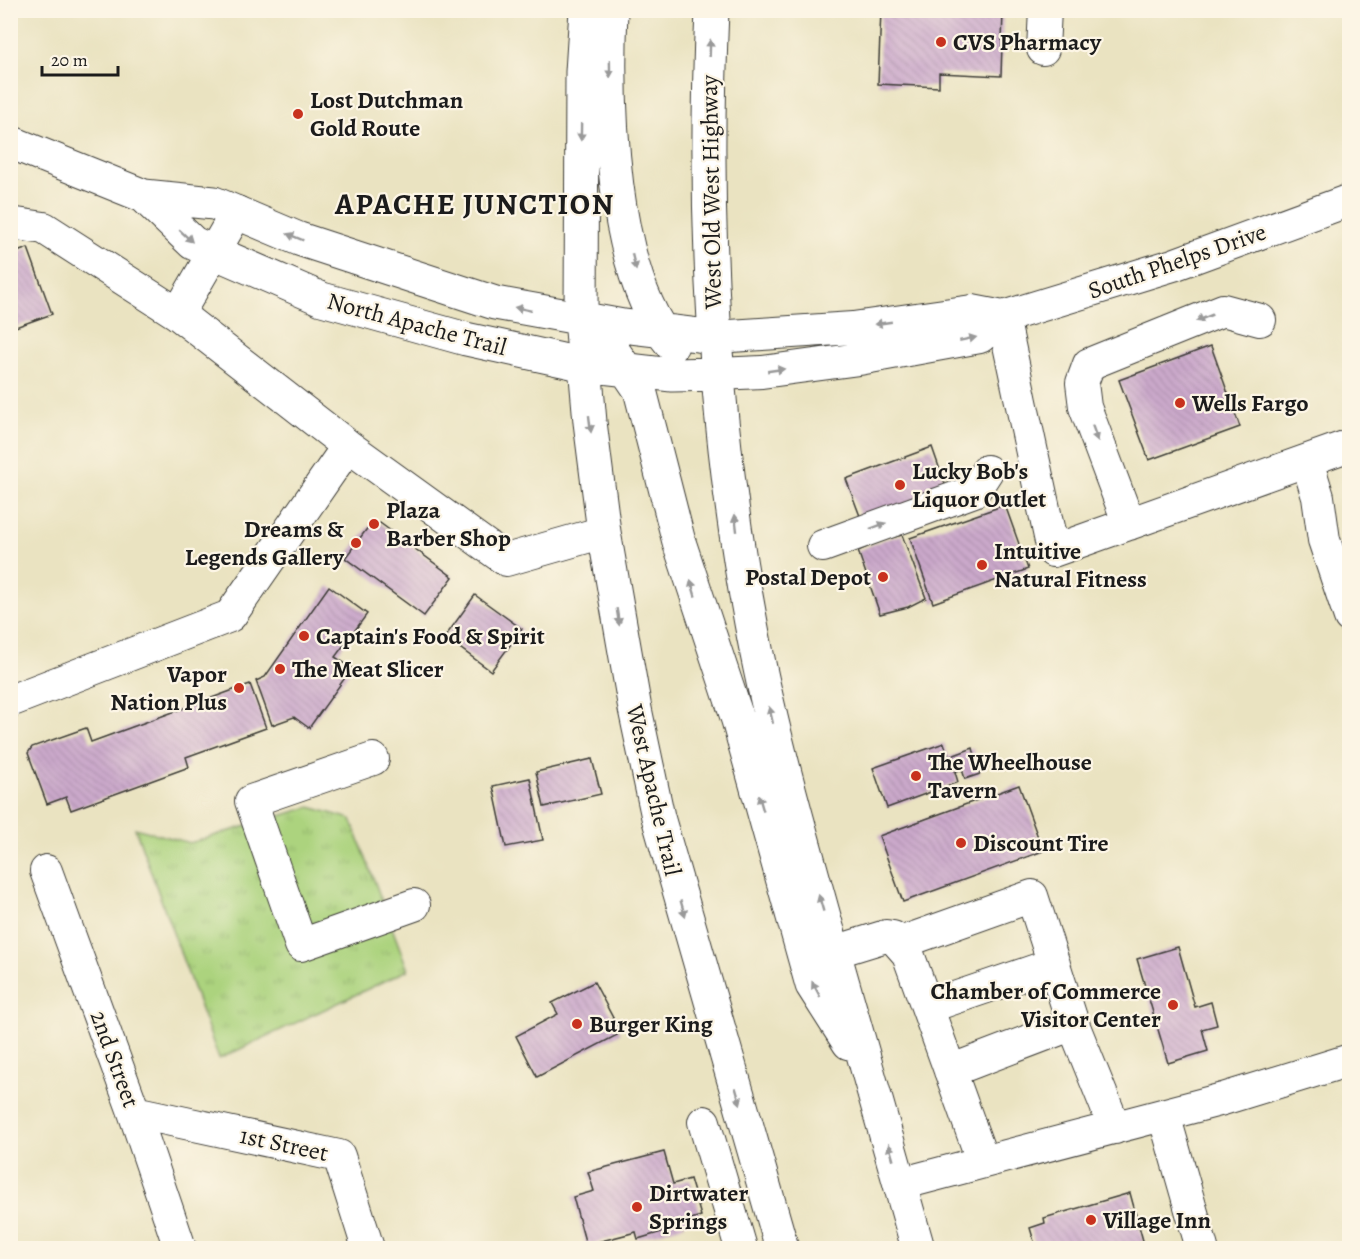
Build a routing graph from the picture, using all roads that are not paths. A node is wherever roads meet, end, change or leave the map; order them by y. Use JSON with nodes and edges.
{"nodes":[{"id":1,"x":586,"y":10,"type":"edge"},
{"id":2,"x":611,"y":10,"type":"edge"},
{"id":3,"x":712,"y":10,"type":"edge"},
{"id":4,"x":1046,"y":10,"type":"edge"},
{"id":5,"x":1043,"y":49,"type":"dead end"},
{"id":6,"x":10,"y":142,"type":"edge"},
{"id":7,"x":144,"y":196,"type":"junction"},
{"id":8,"x":1350,"y":200,"type":"edge"},
{"id":9,"x":237,"y":212,"type":"junction"},
{"id":10,"x":10,"y":223,"type":"edge"},
{"id":11,"x":215,"y":254,"type":"junction"},
{"id":12,"x":178,"y":314,"type":"junction"},
{"id":13,"x":1003,"y":317,"type":"junction"},
{"id":14,"x":581,"y":320,"type":"junction"},
{"id":15,"x":1260,"y":320,"type":"dead end"},
{"id":16,"x":661,"y":331,"type":"junction"},
{"id":17,"x":715,"y":337,"type":"junction"},
{"id":18,"x":585,"y":365,"type":"junction"},
{"id":19,"x":629,"y":371,"type":"junction"},
{"id":20,"x":718,"y":374,"type":"junction"},
{"id":21,"x":1350,"y":445,"type":"edge"},
{"id":22,"x":348,"y":446,"type":"junction"},
{"id":23,"x":1307,"y":461,"type":"junction"},
{"id":24,"x":987,"y":471,"type":"dead end"},
{"id":25,"x":1129,"y":524,"type":"junction"},
{"id":26,"x":604,"y":532,"type":"junction"},
{"id":27,"x":823,"y":546,"type":"dead end"},
{"id":28,"x":1350,"y":617,"type":"edge"},
{"id":29,"x":13,"y":692,"type":"edge"},
{"id":30,"x":373,"y":759,"type":"dead end"},
{"id":31,"x":46,"y":871,"type":"dead end"},
{"id":32,"x":414,"y":905,"type":"dead end"},
{"id":33,"x":900,"y":943,"type":"junction"},
{"id":34,"x":834,"y":952,"type":"junction"},
{"id":35,"x":1054,"y":964,"type":"junction"},
{"id":36,"x":928,"y":1007,"type":"junction"},
{"id":37,"x":1073,"y":1023,"type":"junction"},
{"id":38,"x":1350,"y":1060,"type":"edge"},
{"id":39,"x":950,"y":1071,"type":"junction"},
{"id":40,"x":869,"y":1074,"type":"junction"},
{"id":41,"x":134,"y":1112,"type":"junction"},
{"id":42,"x":1164,"y":1115,"type":"junction"},
{"id":43,"x":704,"y":1122,"type":"dead end"},
{"id":44,"x":1115,"y":1128,"type":"junction"},
{"id":45,"x":983,"y":1162,"type":"junction"},
{"id":46,"x":900,"y":1184,"type":"junction"},
{"id":47,"x":180,"y":1248,"type":"edge"},
{"id":48,"x":368,"y":1248,"type":"edge"},
{"id":49,"x":741,"y":1248,"type":"edge"},
{"id":50,"x":782,"y":1248,"type":"edge"},
{"id":51,"x":918,"y":1248,"type":"edge"},
{"id":52,"x":1202,"y":1248,"type":"edge"}],
"edges":[{"from":1,"to":14,"type":"main road","one_way":true},
{"from":2,"to":16,"type":"main road","one_way":true},
{"from":17,"to":3,"type":"main road","name":"West Old West Highway","one_way":true},
{"from":4,"to":5,"type":"street"},
{"from":6,"to":7,"type":"main road","name":"North Apache Trail"},
{"from":7,"to":9,"type":"main road","name":"North Apache Trail"},
{"from":7,"to":11,"type":"main road","name":"North Apache Trail","one_way":true},
{"from":8,"to":13,"type":"street","name":"South Phelps Drive"},
{"from":9,"to":11,"type":"street"},
{"from":14,"to":9,"type":"main road","name":"North Apache Trail","one_way":true},
{"from":10,"to":12,"type":"street"},
{"from":11,"to":12,"type":"street"},
{"from":11,"to":18,"type":"main road","name":"North Apache Trail"},
{"from":12,"to":22,"type":"street"},
{"from":13,"to":17,"type":"street","name":"South Phelps Drive","one_way":true},
{"from":20,"to":13,"type":"street","name":"South Phelps Drive","one_way":true},
{"from":13,"to":25,"type":"street"},
{"from":14,"to":16,"type":"main road","name":"North Apache Trail"},
{"from":14,"to":18,"type":"main road","name":"West Apache Trail"},
{"from":14,"to":19,"type":"main road"},
{"from":15,"to":25,"type":"street","one_way":true},
{"from":16,"to":17,"type":"main road","name":"North Apache Trail"},
{"from":16,"to":20,"type":"main road"},
{"from":17,"to":20,"type":"main road","name":"West Old West Highway"},
{"from":18,"to":19,"type":"main road","name":"North Apache Trail"},
{"from":18,"to":26,"type":"main road","name":"West Apache Trail","one_way":true},
{"from":19,"to":20,"type":"main road","name":"North Apache Trail"},
{"from":40,"to":19,"type":"main road","one_way":true},
{"from":34,"to":20,"type":"main road","one_way":true},
{"from":21,"to":23,"type":"street"},
{"from":22,"to":26,"type":"street"},
{"from":22,"to":29,"type":"street"},
{"from":23,"to":25,"type":"street"},
{"from":23,"to":28,"type":"street"},
{"from":27,"to":24,"type":"street","one_way":true},
{"from":26,"to":50,"type":"main road","name":"West Apache Trail","one_way":true},
{"from":30,"to":32,"type":"street"},
{"from":31,"to":41,"type":"street","name":"2nd Street"},
{"from":33,"to":34,"type":"street"},
{"from":33,"to":35,"type":"street"},
{"from":33,"to":36,"type":"street"},
{"from":34,"to":40,"type":"main road"},
{"from":35,"to":36,"type":"street"},
{"from":35,"to":37,"type":"street"},
{"from":36,"to":39,"type":"street"},
{"from":37,"to":39,"type":"street"},
{"from":37,"to":44,"type":"street"},
{"from":38,"to":42,"type":"street"},
{"from":39,"to":45,"type":"street"},
{"from":46,"to":40,"type":"main road","one_way":true},
{"from":41,"to":47,"type":"street","name":"2nd Street"},
{"from":41,"to":48,"type":"street","name":"1st Street"},
{"from":42,"to":44,"type":"street"},
{"from":42,"to":52,"type":"street"},
{"from":43,"to":49,"type":"street"},
{"from":44,"to":45,"type":"street"},
{"from":45,"to":46,"type":"street"},
{"from":46,"to":51,"type":"main road"}]}
